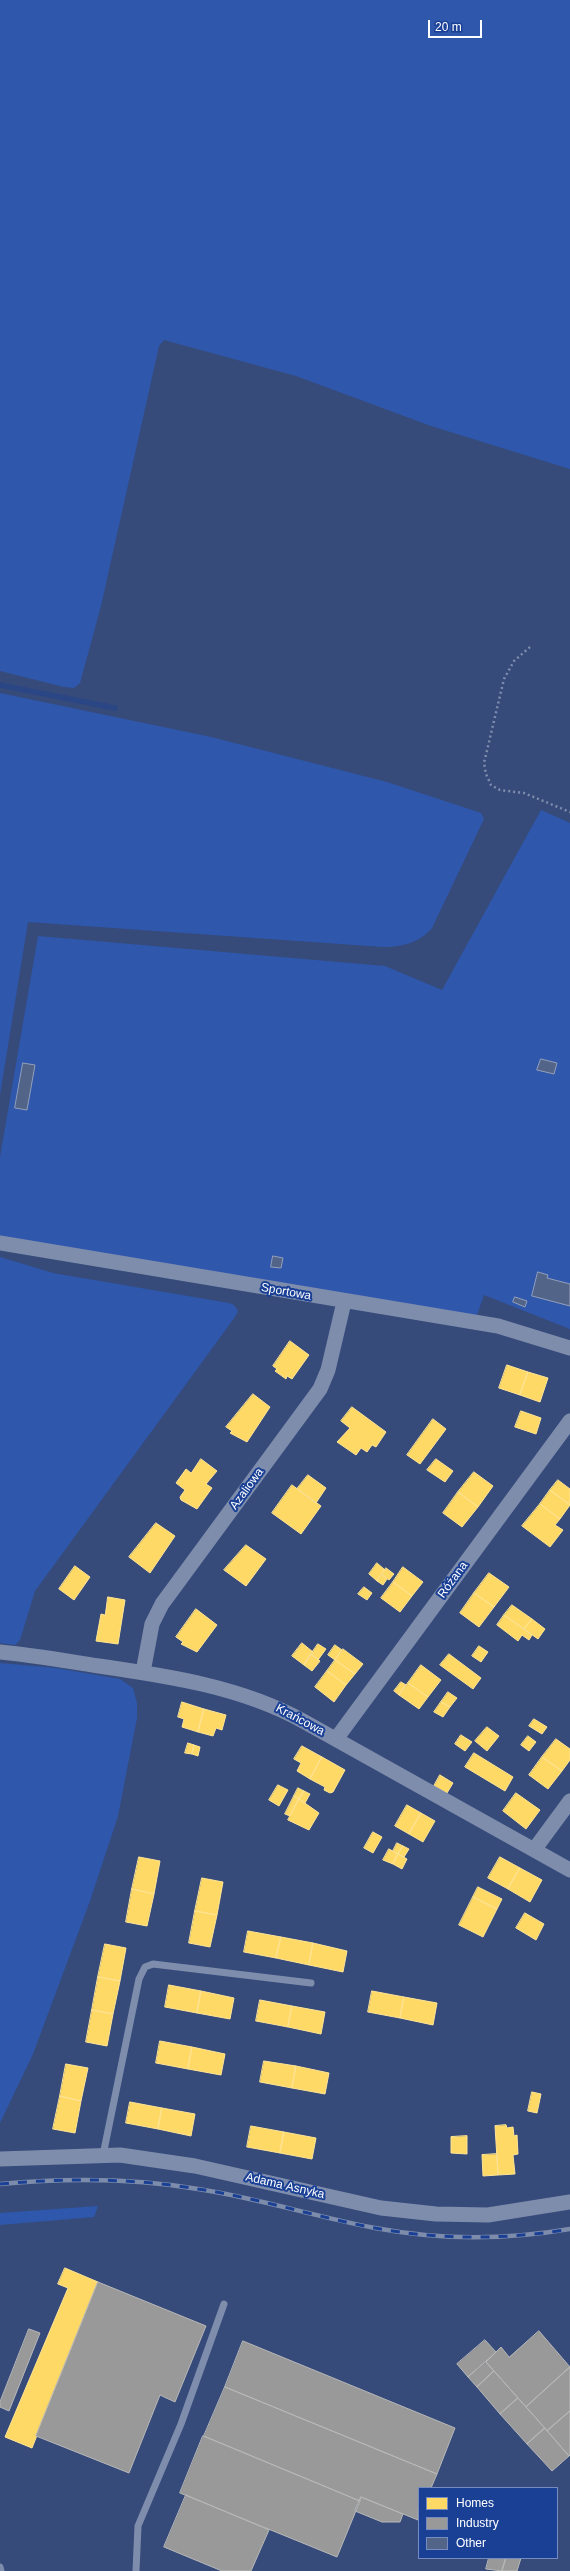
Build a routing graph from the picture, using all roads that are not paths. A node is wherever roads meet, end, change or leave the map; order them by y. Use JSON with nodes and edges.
{"nodes":[{"id":1,"x":0,"y":1243,"type":"edge"},
{"id":2,"x":344,"y":1302,"type":"junction"},
{"id":3,"x":570,"y":1348,"type":"edge"},
{"id":4,"x":570,"y":1421,"type":"edge"},
{"id":5,"x":0,"y":1652,"type":"edge"},
{"id":6,"x":143,"y":1672,"type":"junction"},
{"id":7,"x":336,"y":1739,"type":"junction"},
{"id":8,"x":570,"y":1801,"type":"edge"},
{"id":9,"x":534,"y":1850,"type":"junction"},
{"id":10,"x":570,"y":1870,"type":"edge"},
{"id":11,"x":311,"y":1983,"type":"dead end"},
{"id":12,"x":103,"y":2155,"type":"junction"},
{"id":13,"x":0,"y":2159,"type":"edge"},
{"id":14,"x":570,"y":2202,"type":"edge"},
{"id":15,"x":224,"y":2304,"type":"dead end"},
{"id":16,"x":0,"y":2567,"type":"edge"},
{"id":17,"x":1,"y":2571,"type":"edge"},
{"id":18,"x":136,"y":2571,"type":"edge"}],
"edges":[{"from":1,"to":2,"type":"street","name":"Sportowa"},
{"from":2,"to":3,"type":"street","name":"Sportowa"},
{"from":2,"to":6,"type":"street","name":"Azaliowa"},
{"from":4,"to":7,"type":"street","name":"Różana"},
{"from":5,"to":6,"type":"street","name":"Krańcowa"},
{"from":6,"to":7,"type":"street","name":"Krańcowa"},
{"from":7,"to":9,"type":"street","name":"Krańcowa"},
{"from":8,"to":9,"type":"street"},
{"from":9,"to":10,"type":"street","name":"Krańcowa"},
{"from":11,"to":12,"type":"lane"},
{"from":12,"to":13,"type":"street","name":"Adama Asnyka"},
{"from":12,"to":14,"type":"street","name":"Adama Asnyka"},
{"from":15,"to":18,"type":"lane"},
{"from":16,"to":17,"type":"lane"}]}
